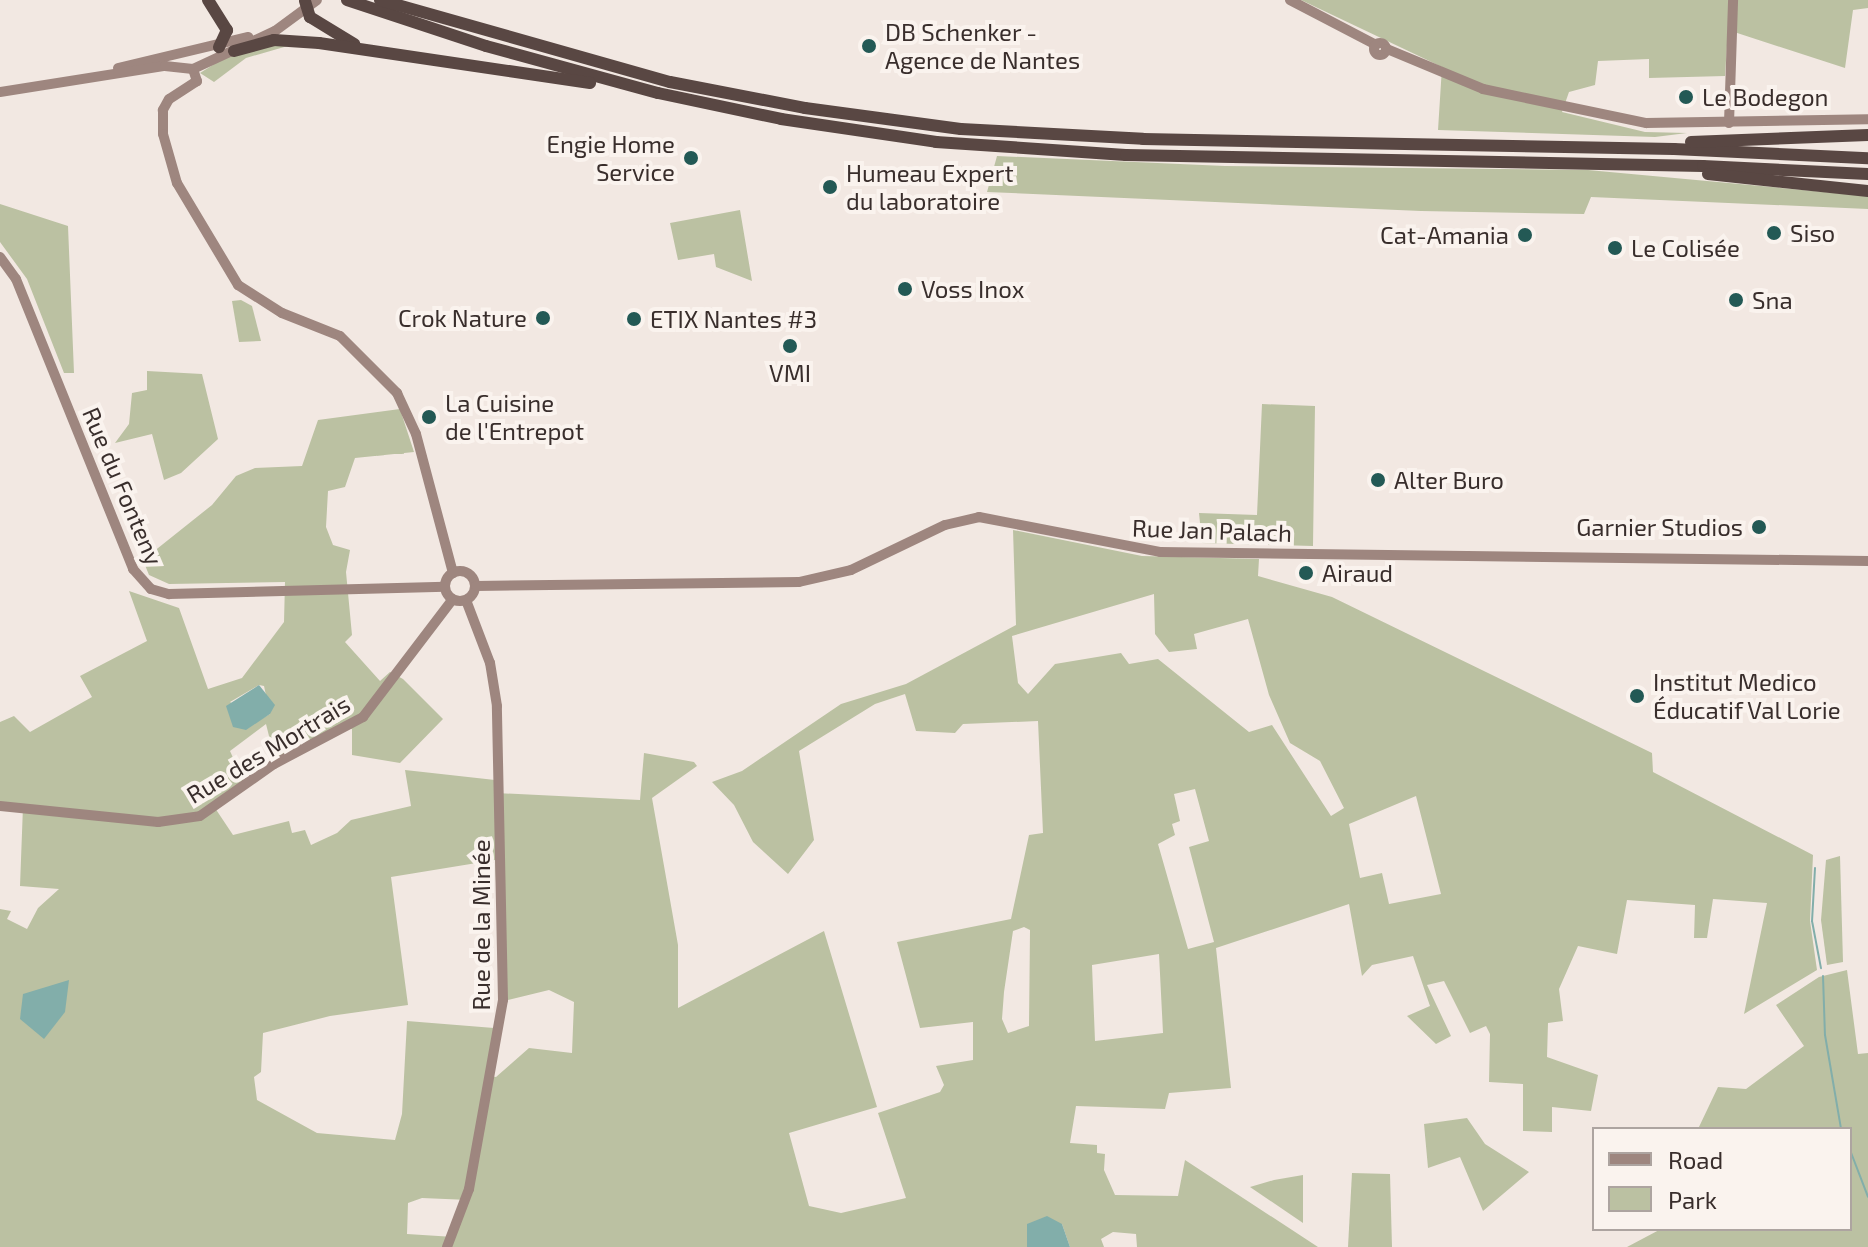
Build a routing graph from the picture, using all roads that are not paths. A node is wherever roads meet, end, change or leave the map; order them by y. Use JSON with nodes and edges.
{"nodes":[{"id":1,"x":208,"y":0,"type":"edge"},
{"id":2,"x":347,"y":0,"type":"edge"},
{"id":3,"x":380,"y":0,"type":"edge"},
{"id":4,"x":1290,"y":0,"type":"edge"},
{"id":5,"x":1733,"y":0,"type":"edge"},
{"id":6,"x":309,"y":3,"type":"edge"},
{"id":7,"x":219,"y":47,"type":"junction"},
{"id":8,"x":197,"y":50,"type":"junction"},
{"id":9,"x":368,"y":50,"type":"junction"},
{"id":10,"x":234,"y":51,"type":"junction"},
{"id":11,"x":183,"y":53,"type":"junction"},
{"id":12,"x":192,"y":65,"type":"junction"},
{"id":13,"x":65,"y":81,"type":"junction"},
{"id":14,"x":0,"y":92,"type":"edge"},
{"id":15,"x":658,"y":93,"type":"junction"},
{"id":16,"x":1868,"y":119,"type":"edge"},
{"id":17,"x":1729,"y":123,"type":"junction"},
{"id":18,"x":1868,"y":135,"type":"edge"},
{"id":19,"x":1590,"y":147,"type":"junction"},
{"id":20,"x":1868,"y":158,"type":"edge"},
{"id":21,"x":1652,"y":164,"type":"junction"},
{"id":22,"x":1868,"y":174,"type":"edge"},
{"id":23,"x":1868,"y":191,"type":"edge"},
{"id":24,"x":0,"y":257,"type":"edge"},
{"id":25,"x":1868,"y":561,"type":"edge"},
{"id":26,"x":453,"y":573,"type":"junction"},
{"id":27,"x":476,"y":586,"type":"junction"},
{"id":28,"x":445,"y":587,"type":"junction"},
{"id":29,"x":453,"y":599,"type":"junction"},
{"id":30,"x":466,"y":600,"type":"junction"},
{"id":31,"x":0,"y":806,"type":"edge"},
{"id":32,"x":447,"y":1247,"type":"edge"}],
"edges":[{"from":1,"to":7,"type":"highway"},
{"from":2,"to":15,"type":"highway"},
{"from":3,"to":19,"type":"highway"},
{"from":4,"to":17,"type":"street"},
{"from":5,"to":17,"type":"street"},
{"from":6,"to":7,"type":"street"},
{"from":6,"to":9,"type":"highway"},
{"from":6,"to":10,"type":"street"},
{"from":7,"to":8,"type":"street"},
{"from":8,"to":11,"type":"street"},
{"from":8,"to":12,"type":"street"},
{"from":9,"to":10,"type":"highway"},
{"from":9,"to":15,"type":"highway"},
{"from":10,"to":12,"type":"street"},
{"from":11,"to":12,"type":"street"},
{"from":11,"to":13,"type":"street"},
{"from":12,"to":13,"type":"street"},
{"from":12,"to":26,"type":"street"},
{"from":13,"to":14,"type":"street"},
{"from":15,"to":21,"type":"highway"},
{"from":16,"to":17,"type":"street"},
{"from":18,"to":19,"type":"highway"},
{"from":19,"to":20,"type":"highway"},
{"from":21,"to":22,"type":"highway"},
{"from":21,"to":23,"type":"highway"},
{"from":24,"to":28,"type":"street","name":"Rue du Fonteny"},
{"from":25,"to":27,"type":"street","name":"Rue Jan Palach"},
{"from":26,"to":27,"type":"street"},
{"from":26,"to":28,"type":"street"},
{"from":27,"to":30,"type":"street"},
{"from":28,"to":29,"type":"street"},
{"from":29,"to":30,"type":"street"},
{"from":29,"to":31,"type":"street","name":"Rue des Mortrais"},
{"from":30,"to":32,"type":"street","name":"Rue de la Minée"}]}
